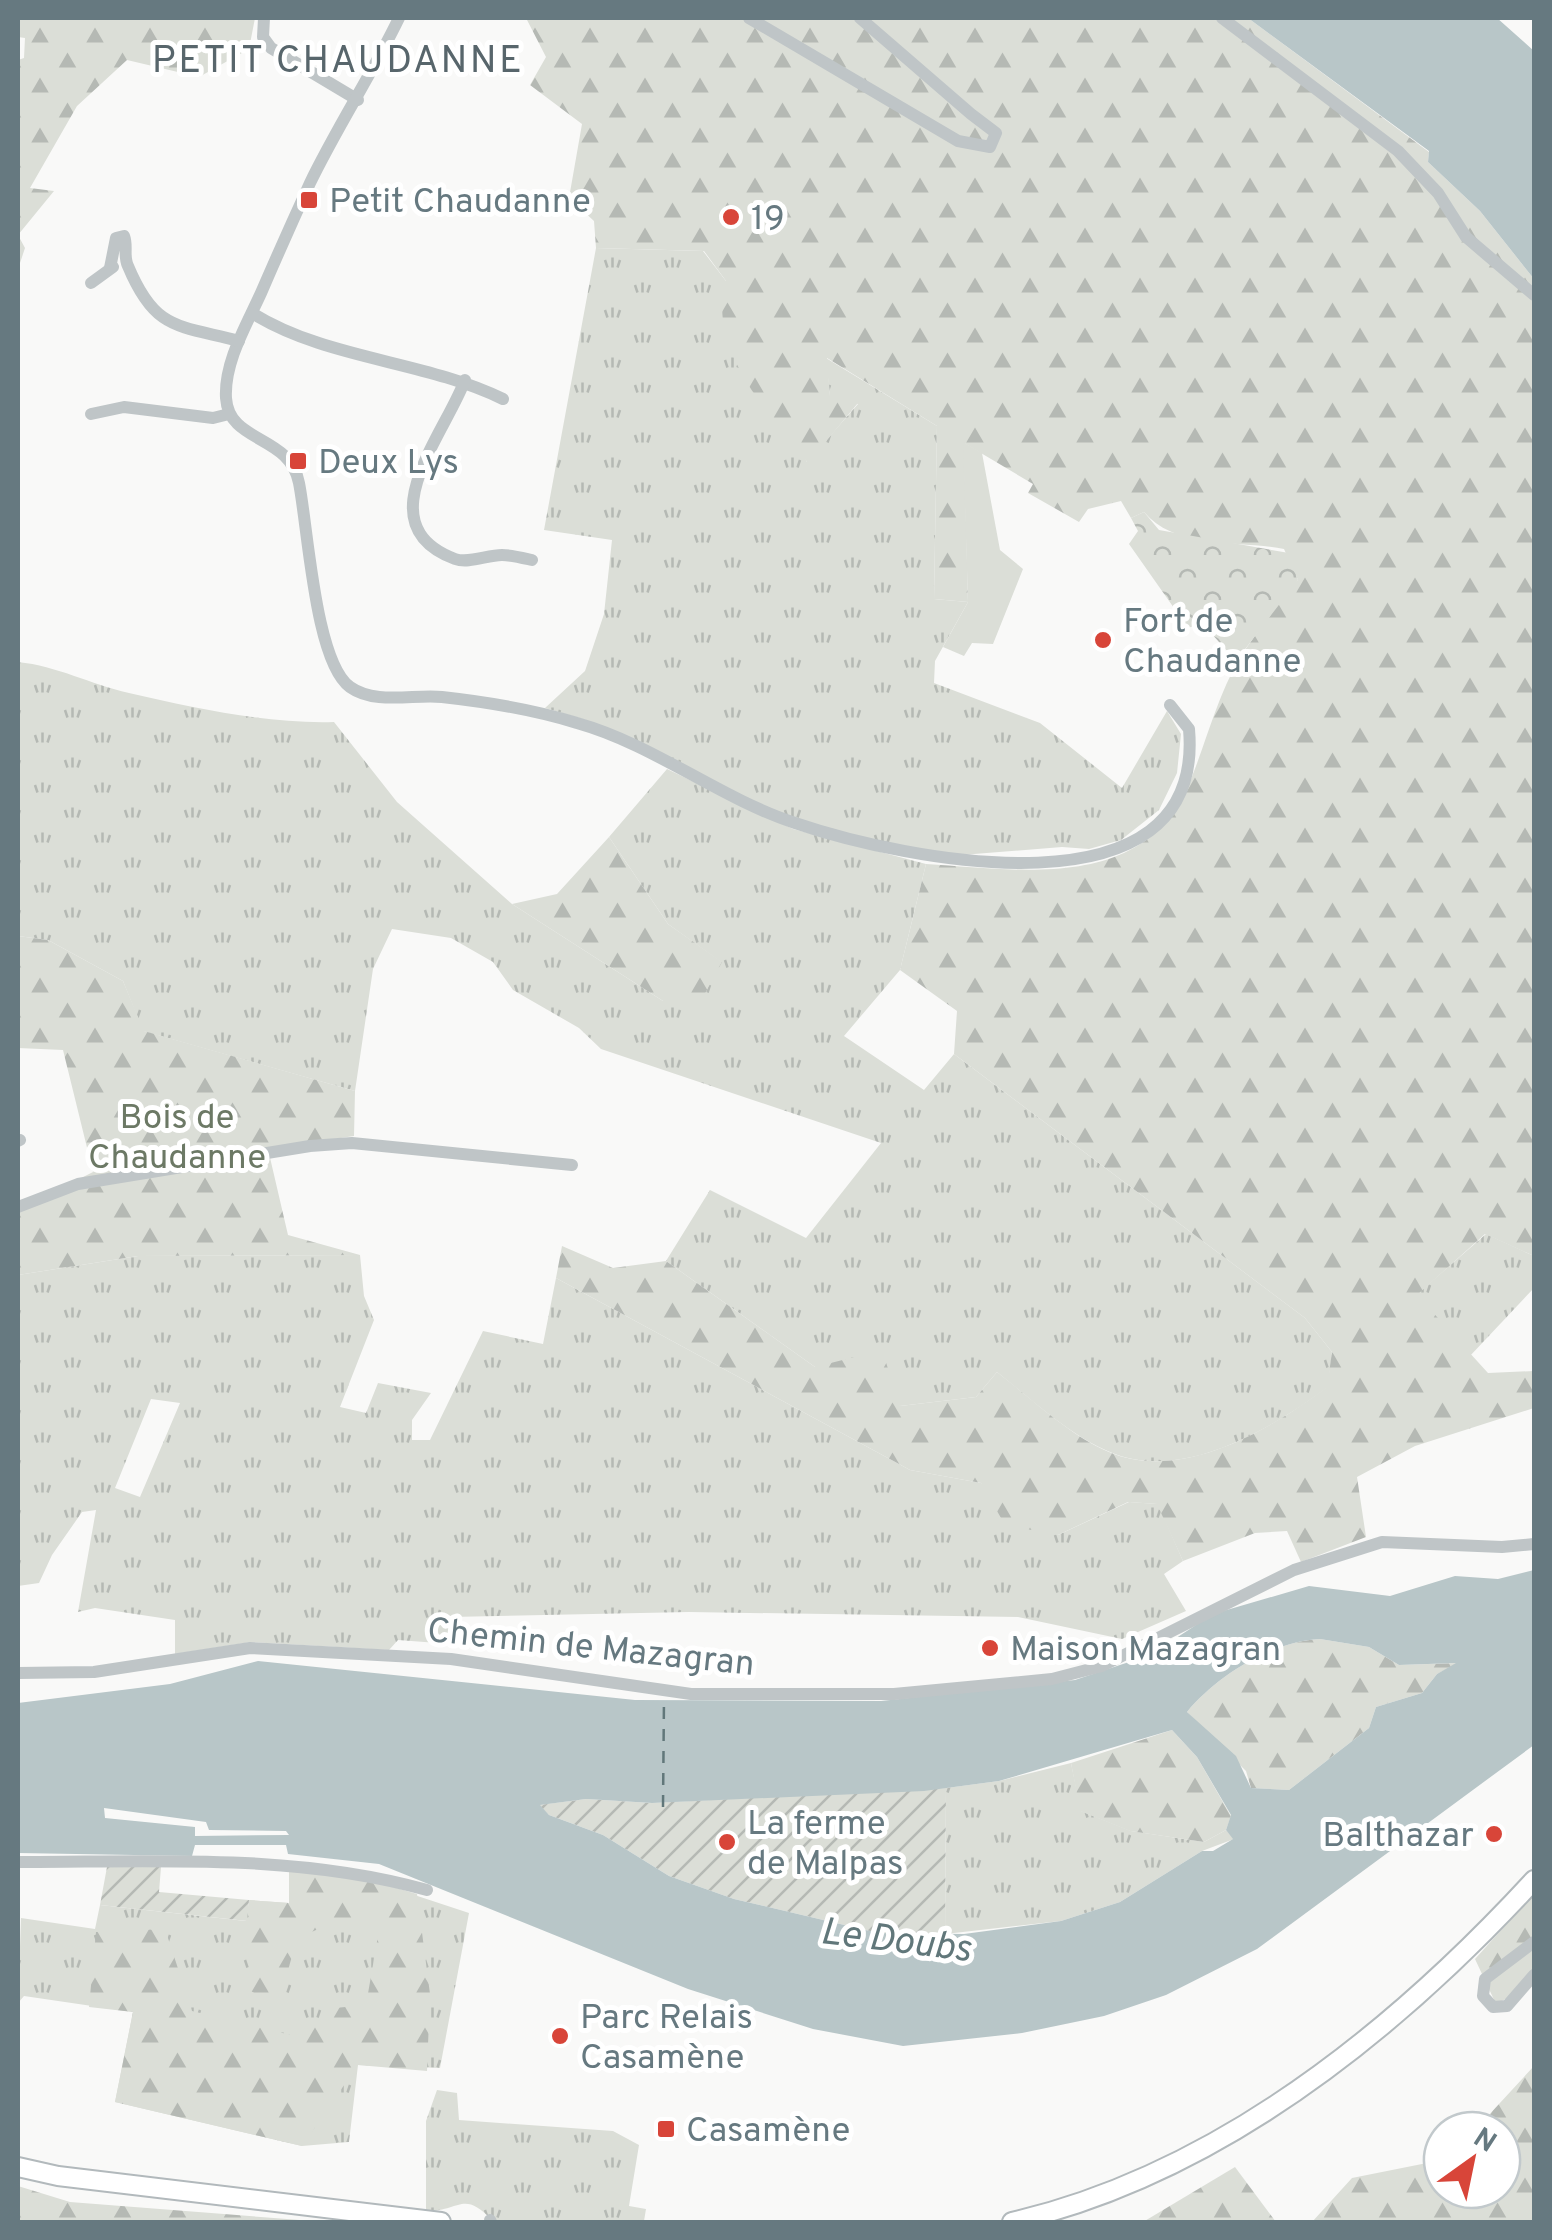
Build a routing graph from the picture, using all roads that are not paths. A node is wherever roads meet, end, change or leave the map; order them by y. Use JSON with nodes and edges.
{"nodes":[{"id":1,"x":264,"y":18,"type":"edge"},
{"id":2,"x":399,"y":18,"type":"edge"},
{"id":3,"x":749,"y":18,"type":"edge"},
{"id":4,"x":860,"y":18,"type":"edge"},
{"id":5,"x":1222,"y":18,"type":"edge"},
{"id":6,"x":358,"y":100,"type":"junction"},
{"id":7,"x":127,"y":265,"type":"junction"},
{"id":8,"x":110,"y":268,"type":"junction"},
{"id":9,"x":92,"y":282,"type":"dead end"},
{"id":10,"x":1534,"y":295,"type":"edge"},
{"id":11,"x":252,"y":314,"type":"junction"},
{"id":12,"x":238,"y":342,"type":"junction"},
{"id":13,"x":465,"y":380,"type":"junction"},
{"id":14,"x":504,"y":398,"type":"dead end"},
{"id":15,"x":91,"y":414,"type":"dead end"},
{"id":16,"x":229,"y":414,"type":"junction"},
{"id":17,"x":532,"y":560,"type":"dead end"},
{"id":18,"x":1170,"y":705,"type":"dead end"},
{"id":19,"x":572,"y":1166,"type":"dead end"},
{"id":20,"x":18,"y":1207,"type":"edge"},
{"id":21,"x":1534,"y":1544,"type":"edge"},
{"id":22,"x":18,"y":1673,"type":"edge"},
{"id":23,"x":18,"y":1862,"type":"edge"},
{"id":24,"x":1534,"y":1880,"type":"edge"},
{"id":25,"x":427,"y":1890,"type":"dead end"},
{"id":26,"x":1534,"y":1942,"type":"edge"},
{"id":27,"x":1534,"y":1976,"type":"edge"},
{"id":28,"x":18,"y":2167,"type":"edge"},
{"id":29,"x":446,"y":2220,"type":"edge"},
{"id":30,"x":1012,"y":2222,"type":"edge"}],
"edges":[{"from":1,"to":6,"type":"street"},
{"from":2,"to":6,"type":"street"},
{"from":3,"to":4,"type":"street"},
{"from":5,"to":10,"type":"street"},
{"from":6,"to":11,"type":"street"},
{"from":7,"to":8,"type":"street"},
{"from":7,"to":8,"type":"street"},
{"from":7,"to":12,"type":"street"},
{"from":8,"to":9,"type":"street"},
{"from":11,"to":12,"type":"street"},
{"from":11,"to":13,"type":"street"},
{"from":12,"to":16,"type":"street"},
{"from":13,"to":14,"type":"street"},
{"from":13,"to":17,"type":"street"},
{"from":15,"to":16,"type":"street"},
{"from":16,"to":18,"type":"street"},
{"from":19,"to":20,"type":"street"},
{"from":21,"to":22,"type":"street","name":"Chemin de Mazagran"},
{"from":23,"to":25,"type":"street"},
{"from":24,"to":30,"type":"main road"},
{"from":26,"to":27,"type":"street"},
{"from":28,"to":29,"type":"main road"}]}
